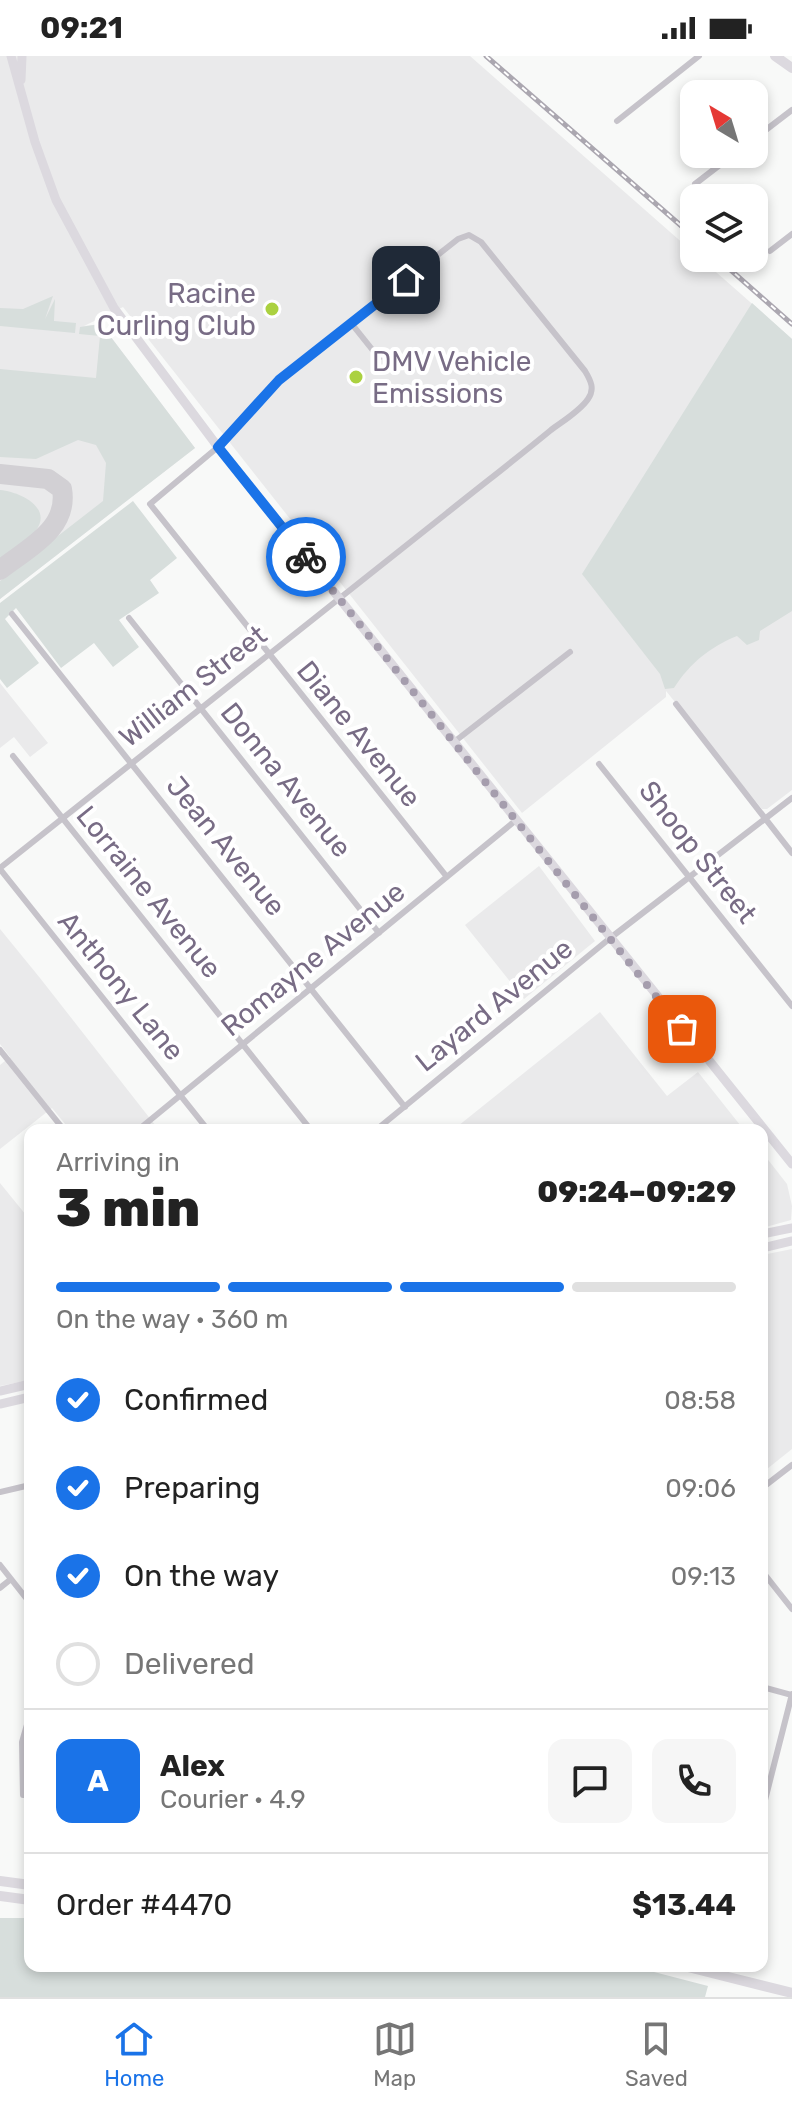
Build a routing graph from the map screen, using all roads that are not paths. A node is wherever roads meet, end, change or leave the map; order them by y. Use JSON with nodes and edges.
{"nodes":[{"id":1,"x":11,"y":56,"type":"edge"},
{"id":2,"x":22,"y":56,"type":"edge"},
{"id":3,"x":699,"y":56,"type":"edge"},
{"id":4,"x":775,"y":56,"type":"edge"},
{"id":5,"x":792,"y":68,"type":"edge"},
{"id":6,"x":21,"y":95,"type":"junction"},
{"id":7,"x":792,"y":110,"type":"edge"},
{"id":8,"x":617,"y":121,"type":"dead end"},
{"id":9,"x":768,"y":128,"type":"edge"},
{"id":10,"x":716,"y":168,"type":"edge"},
{"id":11,"x":695,"y":184,"type":"dead end"},
{"id":12,"x":792,"y":234,"type":"edge"},
{"id":13,"x":770,"y":251,"type":"dead end"},
{"id":14,"x":351,"y":323,"type":"junction"},
{"id":15,"x":379,"y":358,"type":"dead end"},
{"id":16,"x":218,"y":447,"type":"junction"},
{"id":17,"x":339,"y":598,"type":"junction"},
{"id":18,"x":12,"y":614,"type":"dead end"},
{"id":19,"x":129,"y":618,"type":"dead end"},
{"id":20,"x":570,"y":652,"type":"dead end"},
{"id":21,"x":267,"y":655,"type":"junction"},
{"id":22,"x":676,"y":704,"type":"dead end"},
{"id":23,"x":201,"y":708,"type":"junction"},
{"id":24,"x":454,"y":742,"type":"junction"},
{"id":25,"x":13,"y":756,"type":"dead end"},
{"id":26,"x":132,"y":763,"type":"junction"},
{"id":27,"x":599,"y":764,"type":"dead end"},
{"id":28,"x":792,"y":798,"type":"edge"},
{"id":29,"x":63,"y":818,"type":"junction"},
{"id":30,"x":764,"y":818,"type":"junction"},
{"id":31,"x":515,"y":821,"type":"junction"},
{"id":32,"x":792,"y":853,"type":"edge"},
{"id":33,"x":0,"y":868,"type":"edge"},
{"id":34,"x":447,"y":877,"type":"junction"},
{"id":35,"x":690,"y":877,"type":"junction"},
{"id":36,"x":379,"y":933,"type":"junction"},
{"id":37,"x":609,"y":939,"type":"junction"},
{"id":38,"x":311,"y":989,"type":"junction"},
{"id":39,"x":792,"y":1006,"type":"edge"},
{"id":40,"x":243,"y":1044,"type":"junction"},
{"id":41,"x":0,"y":1050,"type":"edge"},
{"id":42,"x":180,"y":1096,"type":"junction"},
{"id":43,"x":405,"y":1107,"type":"junction"},
{"id":44,"x":59,"y":1124,"type":"edge"},
{"id":45,"x":145,"y":1124,"type":"edge"},
{"id":46,"x":203,"y":1124,"type":"edge"},
{"id":47,"x":306,"y":1124,"type":"edge"},
{"id":48,"x":384,"y":1124,"type":"edge"},
{"id":49,"x":760,"y":1124,"type":"edge"},
{"id":50,"x":768,"y":1134,"type":"edge"},
{"id":51,"x":791,"y":1162,"type":"edge"},
{"id":52,"x":790,"y":1228,"type":"edge"},
{"id":53,"x":768,"y":1233,"type":"edge"},
{"id":54,"x":792,"y":1241,"type":"edge"},
{"id":55,"x":768,"y":1247,"type":"edge"},
{"id":56,"x":24,"y":1385,"type":"edge"},
{"id":57,"x":4,"y":1390,"type":"edge"},
{"id":58,"x":5,"y":1402,"type":"edge"},
{"id":59,"x":792,"y":1465,"type":"edge"},
{"id":60,"x":768,"y":1483,"type":"edge"},
{"id":61,"x":24,"y":1486,"type":"edge"},
{"id":62,"x":0,"y":1492,"type":"edge"},
{"id":63,"x":0,"y":1565,"type":"edge"},
{"id":64,"x":11,"y":1579,"type":"junction"},
{"id":65,"x":768,"y":1579,"type":"edge"},
{"id":66,"x":0,"y":1588,"type":"edge"},
{"id":67,"x":24,"y":1595,"type":"edge"},
{"id":68,"x":792,"y":1609,"type":"edge"},
{"id":69,"x":768,"y":1688,"type":"edge"},
{"id":70,"x":792,"y":1694,"type":"edge"},
{"id":71,"x":24,"y":1730,"type":"edge"},
{"id":72,"x":768,"y":1777,"type":"edge"},
{"id":73,"x":24,"y":1795,"type":"edge"},
{"id":74,"x":0,"y":1881,"type":"edge"},
{"id":75,"x":24,"y":1884,"type":"edge"},
{"id":76,"x":0,"y":1896,"type":"edge"},
{"id":77,"x":24,"y":1899,"type":"edge"},
{"id":78,"x":708,"y":1972,"type":"edge"},
{"id":79,"x":792,"y":1993,"type":"edge"}],
"edges":[{"from":1,"to":6,"type":"street"},
{"from":2,"to":6,"type":"street"},
{"from":3,"to":8,"type":"street"},
{"from":4,"to":5,"type":"main road"},
{"from":6,"to":16,"type":"street"},
{"from":7,"to":9,"type":"street"},
{"from":10,"to":11,"type":"street"},
{"from":12,"to":13,"type":"street"},
{"from":14,"to":15,"type":"street"},
{"from":14,"to":16,"type":"street"},
{"from":14,"to":17,"type":"street","name":"William Street"},
{"from":16,"to":17,"type":"street"},
{"from":16,"to":21,"type":"street","name":"Diane Avenue"},
{"from":17,"to":21,"type":"street","name":"William Street"},
{"from":17,"to":24,"type":"street"},
{"from":18,"to":26,"type":"street","name":"Jean Avenue"},
{"from":19,"to":23,"type":"street","name":"Donna Avenue"},
{"from":20,"to":24,"type":"street"},
{"from":21,"to":23,"type":"street","name":"William Street"},
{"from":21,"to":34,"type":"street","name":"Diane Avenue"},
{"from":22,"to":30,"type":"street"},
{"from":23,"to":26,"type":"street","name":"William Street"},
{"from":23,"to":36,"type":"street","name":"Donna Avenue"},
{"from":24,"to":31,"type":"street"},
{"from":25,"to":29,"type":"street","name":"Lorraine Avenue"},
{"from":26,"to":29,"type":"street","name":"William Street"},
{"from":26,"to":38,"type":"street","name":"Jean Avenue"},
{"from":27,"to":35,"type":"street","name":"Shoop Street"},
{"from":28,"to":30,"type":"street","name":"Layard Avenue"},
{"from":29,"to":33,"type":"street","name":"William Street"},
{"from":29,"to":40,"type":"street","name":"Lorraine Avenue"},
{"from":30,"to":32,"type":"street"},
{"from":30,"to":35,"type":"street","name":"Layard Avenue"},
{"from":31,"to":34,"type":"street","name":"Romayne Avenue"},
{"from":31,"to":37,"type":"street"},
{"from":33,"to":42,"type":"street","name":"Anthony Lane"},
{"from":34,"to":36,"type":"street","name":"Romayne Avenue"},
{"from":35,"to":37,"type":"street","name":"Layard Avenue"},
{"from":35,"to":39,"type":"street","name":"Shoop Street"},
{"from":36,"to":38,"type":"street","name":"Romayne Avenue"},
{"from":37,"to":43,"type":"street","name":"Layard Avenue"},
{"from":37,"to":49,"type":"street"},
{"from":38,"to":40,"type":"street","name":"Romayne Avenue"},
{"from":38,"to":43,"type":"street","name":"Jean Avenue"},
{"from":40,"to":42,"type":"street","name":"Romayne Avenue"},
{"from":40,"to":47,"type":"street","name":"Lorraine Avenue"},
{"from":41,"to":44,"type":"street"},
{"from":42,"to":45,"type":"street","name":"Romayne Avenue"},
{"from":42,"to":46,"type":"street","name":"Anthony Lane"},
{"from":43,"to":48,"type":"street","name":"Layard Avenue"},
{"from":50,"to":51,"type":"street"},
{"from":52,"to":53,"type":"street"},
{"from":54,"to":55,"type":"street"},
{"from":56,"to":57,"type":"street"},
{"from":57,"to":58,"type":"street"},
{"from":59,"to":60,"type":"street"},
{"from":61,"to":62,"type":"street"},
{"from":63,"to":64,"type":"street"},
{"from":64,"to":66,"type":"street"},
{"from":64,"to":67,"type":"street"},
{"from":65,"to":68,"type":"street"},
{"from":69,"to":70,"type":"street"},
{"from":70,"to":72,"type":"street"},
{"from":71,"to":73,"type":"street"},
{"from":74,"to":75,"type":"main road"},
{"from":76,"to":77,"type":"main road"},
{"from":78,"to":79,"type":"main road"}]}
